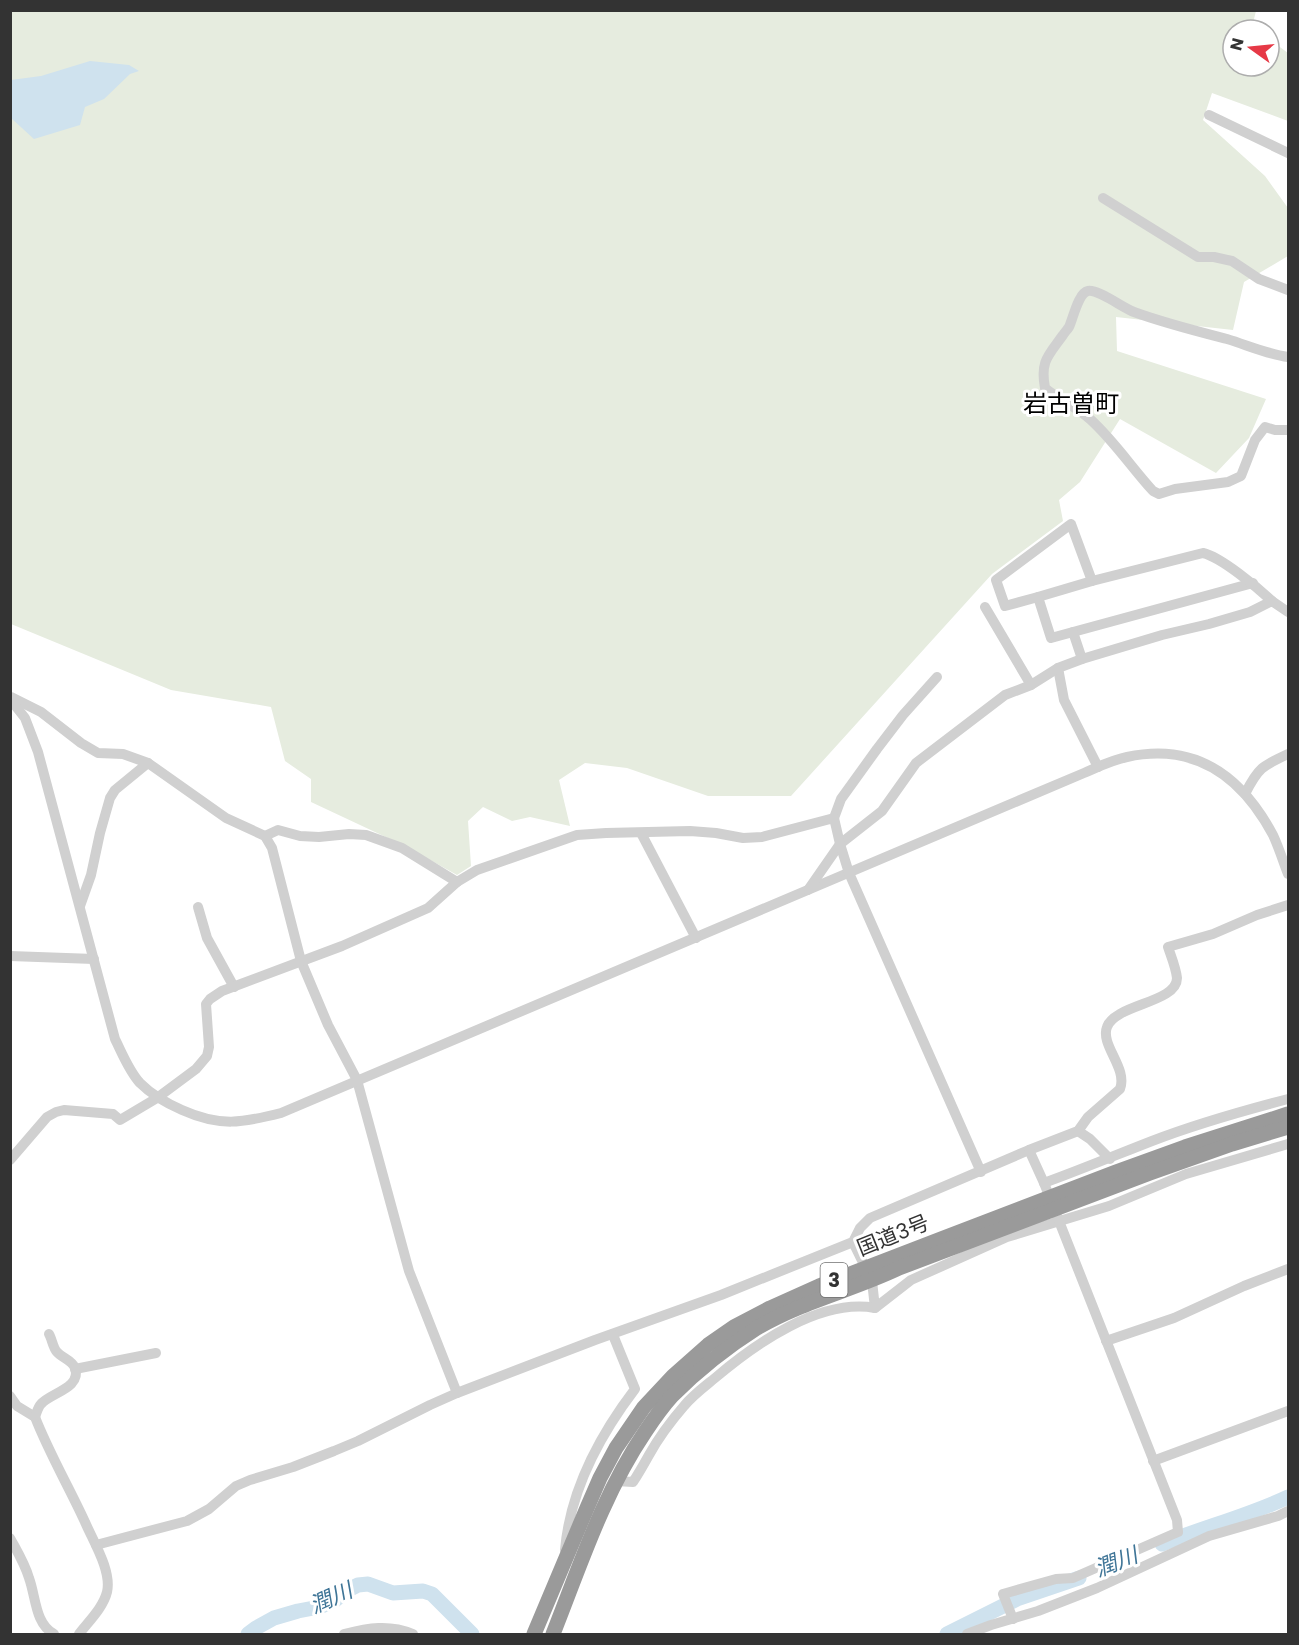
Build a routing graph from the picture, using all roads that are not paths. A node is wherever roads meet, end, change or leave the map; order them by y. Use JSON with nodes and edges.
{"nodes":[{"id":1,"x":1209,"y":115,"type":"dead end"},
{"id":2,"x":1288,"y":153,"type":"edge"},
{"id":3,"x":1102,"y":198,"type":"dead end"},
{"id":4,"x":1288,"y":290,"type":"edge"},
{"id":5,"x":1288,"y":357,"type":"edge"},
{"id":6,"x":1288,"y":430,"type":"edge"},
{"id":7,"x":1092,"y":581,"type":"junction"},
{"id":8,"x":1253,"y":583,"type":"junction"},
{"id":9,"x":1038,"y":597,"type":"junction"},
{"id":10,"x":1272,"y":601,"type":"junction"},
{"id":11,"x":986,"y":607,"type":"dead end"},
{"id":12,"x":1288,"y":612,"type":"edge"},
{"id":13,"x":1073,"y":632,"type":"junction"},
{"id":14,"x":1083,"y":659,"type":"junction"},
{"id":15,"x":1058,"y":668,"type":"junction"},
{"id":16,"x":937,"y":677,"type":"dead end"},
{"id":17,"x":1031,"y":685,"type":"junction"},
{"id":18,"x":10,"y":698,"type":"edge"},
{"id":19,"x":1288,"y":754,"type":"edge"},
{"id":20,"x":147,"y":763,"type":"junction"},
{"id":21,"x":1098,"y":767,"type":"junction"},
{"id":22,"x":1245,"y":794,"type":"junction"},
{"id":23,"x":834,"y":818,"type":"junction"},
{"id":24,"x":641,"y":833,"type":"junction"},
{"id":25,"x":265,"y":836,"type":"junction"},
{"id":26,"x":840,"y":844,"type":"junction"},
{"id":27,"x":849,"y":873,"type":"junction"},
{"id":28,"x":1288,"y":874,"type":"edge"},
{"id":29,"x":457,"y":882,"type":"junction"},
{"id":30,"x":807,"y":891,"type":"junction"},
{"id":31,"x":1288,"y":905,"type":"edge"},
{"id":32,"x":80,"y":906,"type":"junction"},
{"id":33,"x":198,"y":907,"type":"dead end"},
{"id":34,"x":696,"y":938,"type":"junction"},
{"id":35,"x":10,"y":956,"type":"edge"},
{"id":36,"x":94,"y":959,"type":"junction"},
{"id":37,"x":301,"y":961,"type":"junction"},
{"id":38,"x":234,"y":987,"type":"junction"},
{"id":39,"x":357,"y":1080,"type":"junction"},
{"id":40,"x":157,"y":1098,"type":"junction"},
{"id":41,"x":1288,"y":1099,"type":"edge"},
{"id":42,"x":1288,"y":1114,"type":"edge"},
{"id":43,"x":1288,"y":1127,"type":"edge"},
{"id":44,"x":1078,"y":1131,"type":"junction"},
{"id":45,"x":1288,"y":1144,"type":"edge"},
{"id":46,"x":1029,"y":1150,"type":"junction"},
{"id":47,"x":1110,"y":1159,"type":"junction"},
{"id":48,"x":10,"y":1160,"type":"edge"},
{"id":49,"x":981,"y":1172,"type":"junction"},
{"id":50,"x":1044,"y":1183,"type":"junction"},
{"id":51,"x":1054,"y":1209,"type":"junction"},
{"id":52,"x":853,"y":1242,"type":"junction"},
{"id":53,"x":1288,"y":1269,"type":"edge"},
{"id":54,"x":869,"y":1275,"type":"junction"},
{"id":55,"x":875,"y":1308,"type":"junction"},
{"id":56,"x":49,"y":1334,"type":"dead end"},
{"id":57,"x":613,"y":1335,"type":"junction"},
{"id":58,"x":1106,"y":1341,"type":"junction"},
{"id":59,"x":156,"y":1353,"type":"dead end"},
{"id":60,"x":75,"y":1368,"type":"junction"},
{"id":61,"x":457,"y":1393,"type":"junction"},
{"id":62,"x":10,"y":1396,"type":"edge"},
{"id":63,"x":1288,"y":1411,"type":"edge"},
{"id":64,"x":35,"y":1417,"type":"junction"},
{"id":65,"x":1153,"y":1461,"type":"junction"},
{"id":66,"x":616,"y":1481,"type":"junction"},
{"id":67,"x":1288,"y":1511,"type":"edge"},
{"id":68,"x":10,"y":1538,"type":"edge"},
{"id":69,"x":96,"y":1545,"type":"junction"},
{"id":70,"x":564,"y":1565,"type":"junction"},
{"id":71,"x":1012,"y":1616,"type":"junction"},
{"id":72,"x":54,"y":1635,"type":"edge"},
{"id":73,"x":79,"y":1635,"type":"edge"},
{"id":74,"x":344,"y":1635,"type":"edge"},
{"id":75,"x":413,"y":1635,"type":"edge"},
{"id":76,"x":534,"y":1635,"type":"edge"},
{"id":77,"x":553,"y":1635,"type":"edge"},
{"id":78,"x":967,"y":1635,"type":"edge"}],
"edges":[{"from":1,"to":2,"type":"street"},
{"from":3,"to":4,"type":"street"},
{"from":5,"to":6,"type":"street"},
{"from":7,"to":8,"type":"street"},
{"from":7,"to":9,"type":"street"},
{"from":7,"to":9,"type":"street"},
{"from":8,"to":10,"type":"street"},
{"from":8,"to":13,"type":"street"},
{"from":9,"to":13,"type":"street"},
{"from":10,"to":12,"type":"street"},
{"from":10,"to":14,"type":"street"},
{"from":11,"to":17,"type":"street"},
{"from":13,"to":14,"type":"street"},
{"from":14,"to":15,"type":"street"},
{"from":15,"to":17,"type":"street"},
{"from":15,"to":21,"type":"street"},
{"from":16,"to":23,"type":"street"},
{"from":17,"to":26,"type":"street"},
{"from":18,"to":20,"type":"street"},
{"from":18,"to":32,"type":"street"},
{"from":19,"to":22,"type":"street"},
{"from":20,"to":25,"type":"street"},
{"from":20,"to":32,"type":"street"},
{"from":21,"to":22,"type":"street"},
{"from":21,"to":27,"type":"street"},
{"from":22,"to":28,"type":"street"},
{"from":23,"to":24,"type":"street"},
{"from":23,"to":26,"type":"street"},
{"from":24,"to":29,"type":"street"},
{"from":24,"to":34,"type":"street"},
{"from":25,"to":29,"type":"street"},
{"from":25,"to":37,"type":"street"},
{"from":26,"to":27,"type":"street"},
{"from":26,"to":30,"type":"street"},
{"from":27,"to":30,"type":"street"},
{"from":27,"to":49,"type":"street"},
{"from":29,"to":37,"type":"street"},
{"from":30,"to":34,"type":"street"},
{"from":31,"to":44,"type":"street"},
{"from":32,"to":36,"type":"street"},
{"from":33,"to":38,"type":"street"},
{"from":34,"to":39,"type":"street"},
{"from":35,"to":36,"type":"street"},
{"from":36,"to":40,"type":"street"},
{"from":37,"to":38,"type":"street"},
{"from":37,"to":39,"type":"street"},
{"from":38,"to":40,"type":"street"},
{"from":39,"to":40,"type":"street"},
{"from":39,"to":61,"type":"street"},
{"from":40,"to":48,"type":"street"},
{"from":41,"to":47,"type":"street"},
{"from":42,"to":51,"type":"highway","name":"国道3号","number":"3"},
{"from":43,"to":51,"type":"highway","name":"国道3号","number":"3"},
{"from":44,"to":46,"type":"street"},
{"from":44,"to":47,"type":"street"},
{"from":45,"to":51,"type":"street"},
{"from":46,"to":49,"type":"street"},
{"from":46,"to":50,"type":"street"},
{"from":47,"to":50,"type":"street"},
{"from":49,"to":52,"type":"street"},
{"from":50,"to":51,"type":"street"},
{"from":51,"to":54,"type":"highway","name":"国道3号","number":"3"},
{"from":51,"to":55,"type":"street"},
{"from":51,"to":58,"type":"street"},
{"from":52,"to":54,"type":"street"},
{"from":52,"to":57,"type":"street"},
{"from":53,"to":58,"type":"street"},
{"from":54,"to":55,"type":"street"},
{"from":54,"to":66,"type":"highway","name":"国道3号","number":"3"},
{"from":54,"to":70,"type":"highway","name":"国道3号","number":"3"},
{"from":55,"to":66,"type":"street"},
{"from":56,"to":60,"type":"street"},
{"from":57,"to":61,"type":"street"},
{"from":57,"to":70,"type":"street"},
{"from":58,"to":65,"type":"street"},
{"from":59,"to":60,"type":"street"},
{"from":60,"to":64,"type":"street"},
{"from":61,"to":69,"type":"street"},
{"from":62,"to":64,"type":"street"},
{"from":63,"to":65,"type":"street"},
{"from":64,"to":69,"type":"street"},
{"from":65,"to":71,"type":"street"},
{"from":66,"to":77,"type":"highway","name":"国道3号","number":"3"},
{"from":67,"to":71,"type":"street"},
{"from":68,"to":72,"type":"street"},
{"from":69,"to":73,"type":"street"},
{"from":70,"to":76,"type":"highway","name":"国道3号","number":"3"},
{"from":71,"to":78,"type":"street"},
{"from":74,"to":75,"type":"street"}]}
